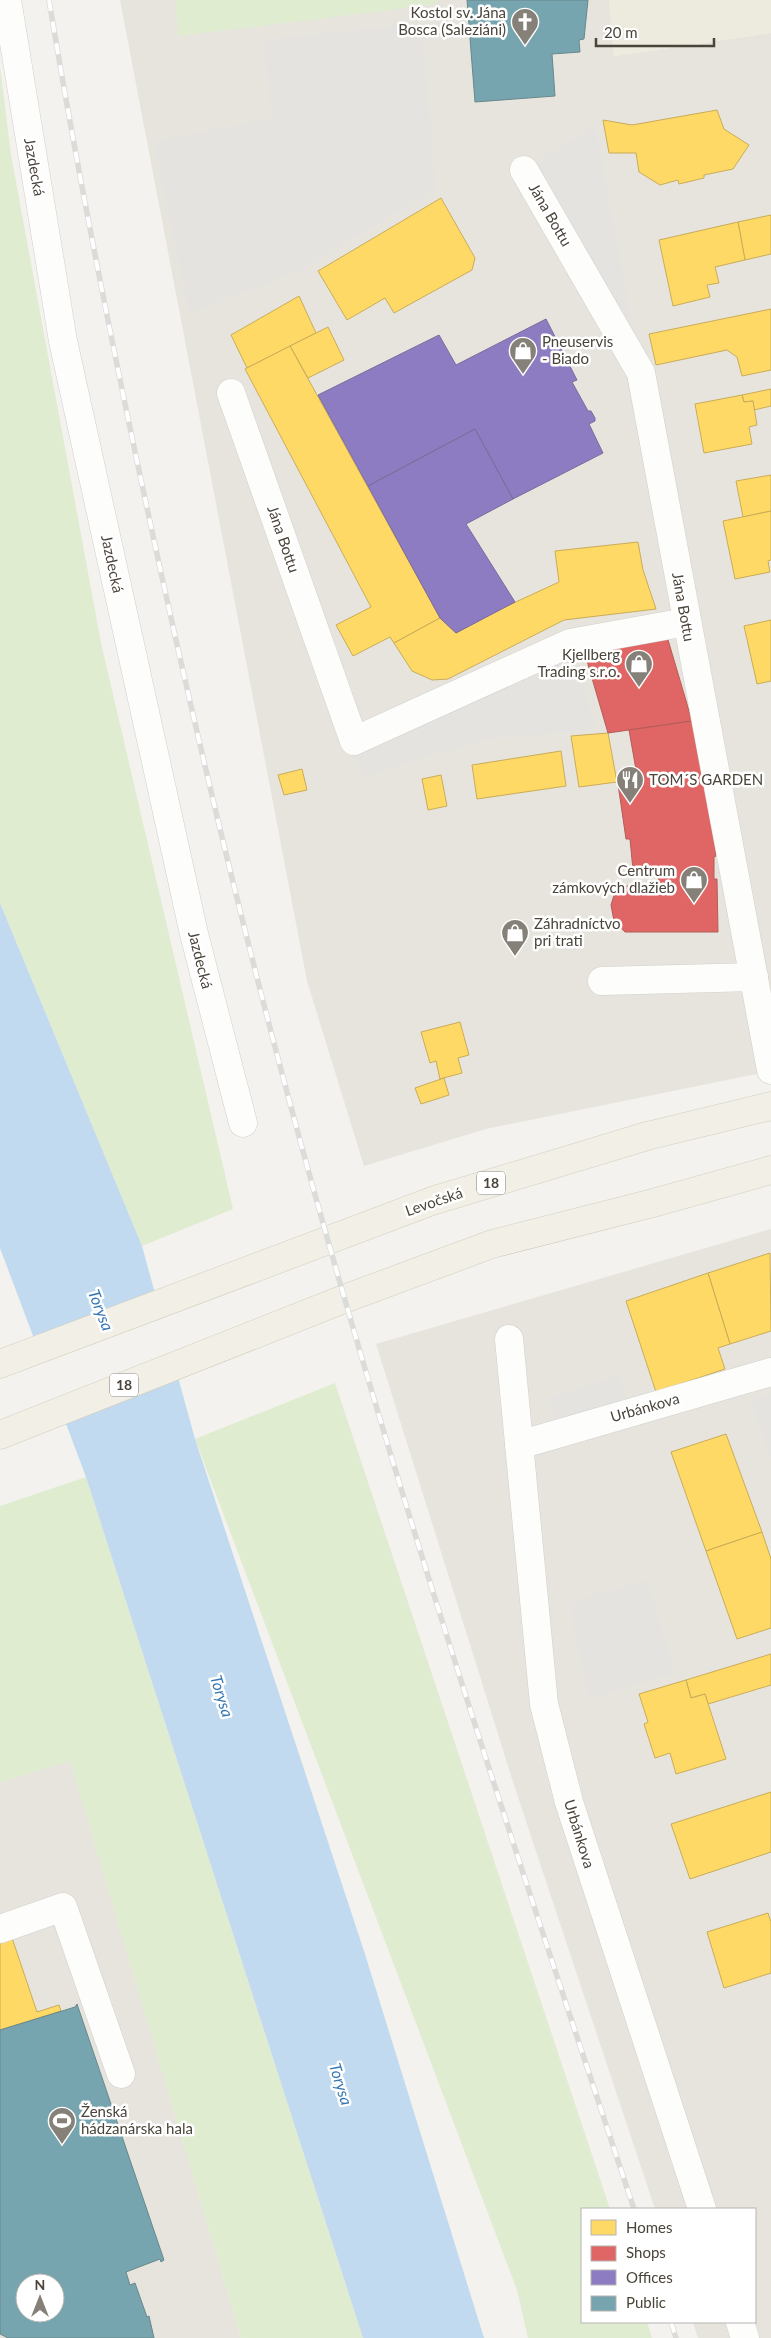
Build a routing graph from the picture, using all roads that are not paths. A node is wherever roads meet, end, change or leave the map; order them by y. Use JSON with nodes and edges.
{"nodes":[{"id":1,"x":7,"y":0,"type":"edge"},
{"id":2,"x":524,"y":170,"type":"dead end"},
{"id":3,"x":231,"y":393,"type":"dead end"},
{"id":4,"x":686,"y":622,"type":"junction"},
{"id":5,"x":754,"y":977,"type":"junction"},
{"id":6,"x":602,"y":982,"type":"dead end"},
{"id":7,"x":771,"y":1070,"type":"edge"},
{"id":8,"x":771,"y":1106,"type":"edge"},
{"id":9,"x":243,"y":1123,"type":"dead end"},
{"id":10,"x":771,"y":1170,"type":"edge"},
{"id":11,"x":509,"y":1339,"type":"dead end"},
{"id":12,"x":0,"y":1364,"type":"edge"},
{"id":13,"x":771,"y":1372,"type":"edge"},
{"id":14,"x":3,"y":1434,"type":"edge"},
{"id":15,"x":520,"y":1445,"type":"junction"},
{"id":16,"x":0,"y":1929,"type":"edge"},
{"id":17,"x":120,"y":2074,"type":"dead end"},
{"id":18,"x":702,"y":2208,"type":"edge"},
{"id":19,"x":740,"y":2323,"type":"edge"},
{"id":20,"x":745,"y":2338,"type":"edge"}],
"edges":[{"from":1,"to":9,"type":"street","name":"Jazdecká"},
{"from":2,"to":4,"type":"street","name":"Jána Bottu"},
{"from":3,"to":4,"type":"street","name":"Jána Bottu"},
{"from":4,"to":5,"type":"street","name":"Jána Bottu"},
{"from":5,"to":6,"type":"street"},
{"from":5,"to":7,"type":"street","name":"Jána Bottu"},
{"from":8,"to":12,"type":"main road","name":"Levočská","number":"18"},
{"from":10,"to":14,"type":"main road","number":"18"},
{"from":11,"to":15,"type":"street","name":"Urbánkova"},
{"from":13,"to":15,"type":"street","name":"Urbánkova"},
{"from":15,"to":18,"type":"street","name":"Urbánkova"},
{"from":16,"to":17,"type":"street"},
{"from":19,"to":20,"type":"street"}]}
